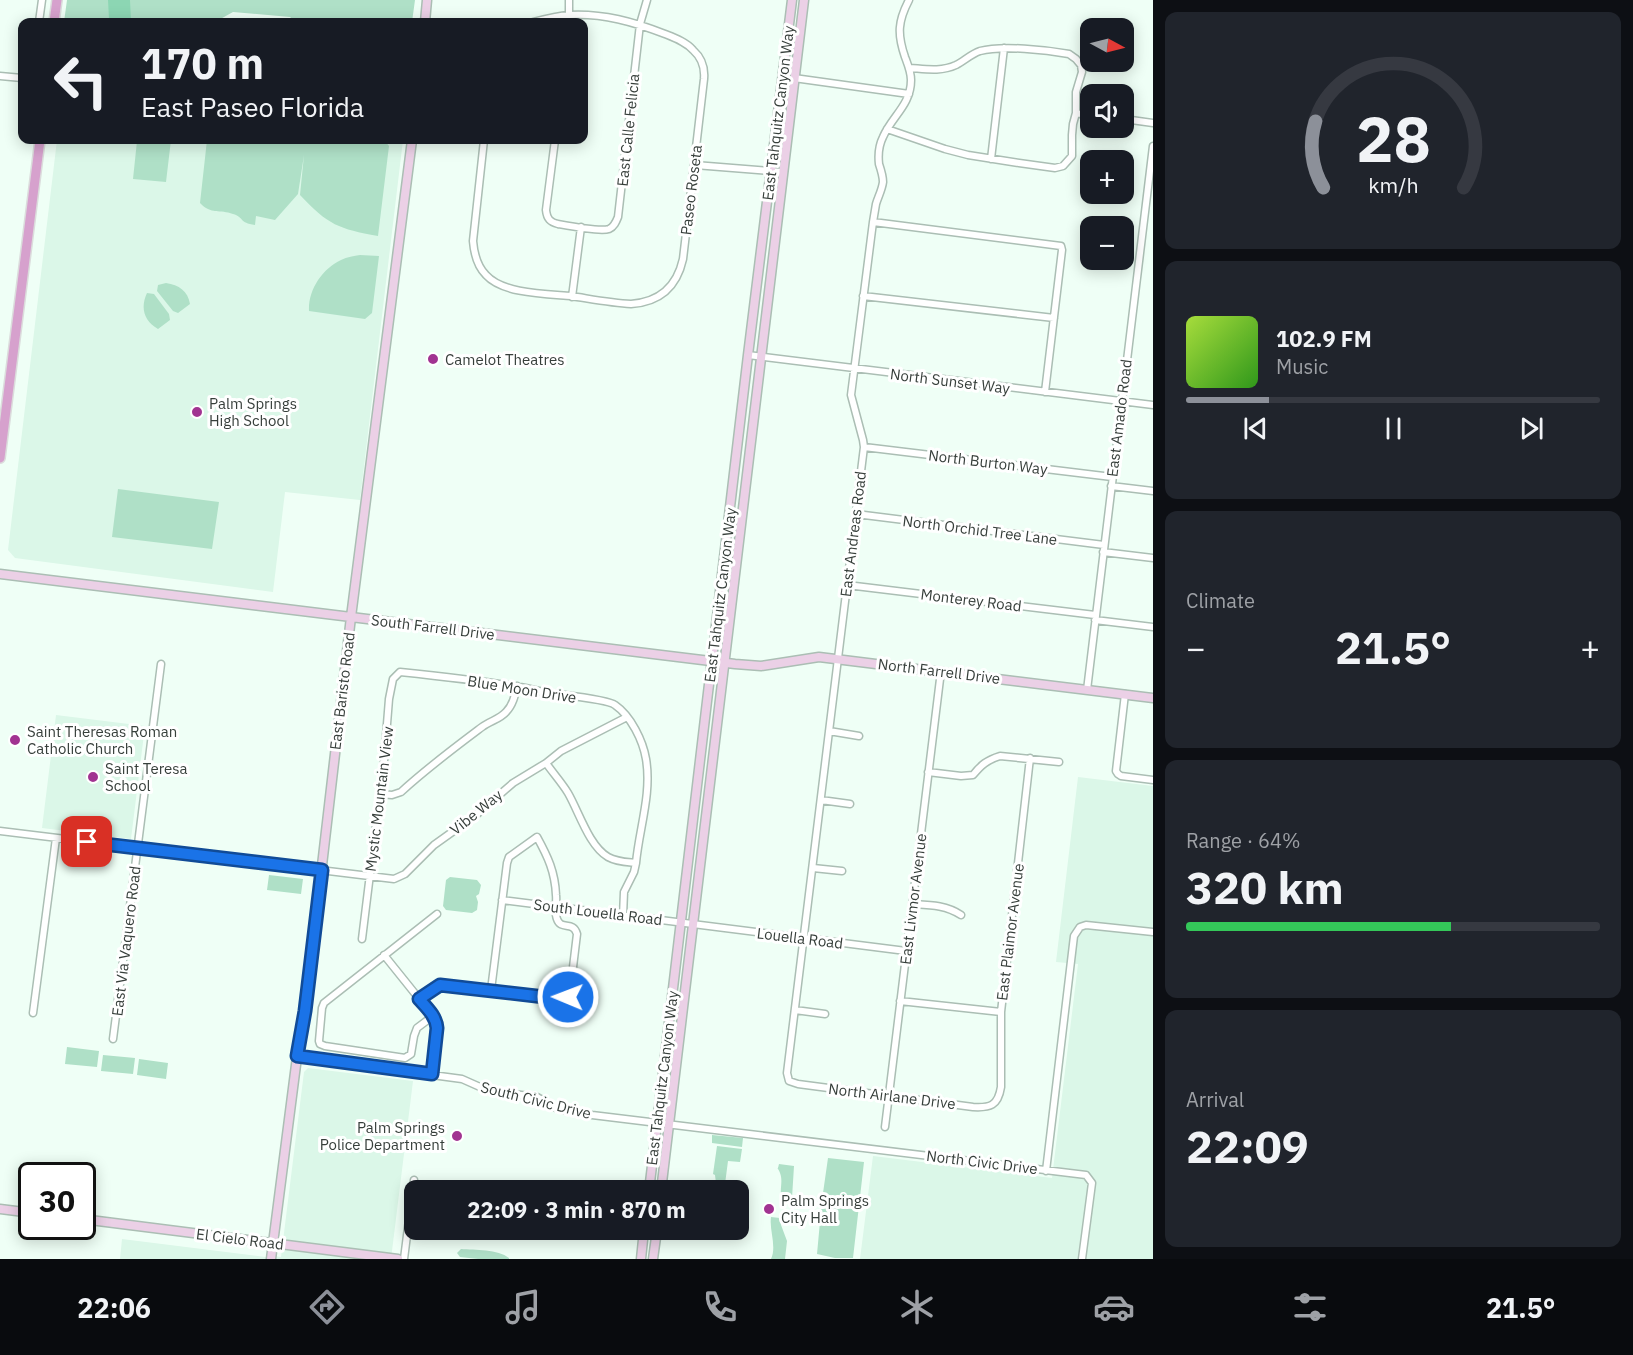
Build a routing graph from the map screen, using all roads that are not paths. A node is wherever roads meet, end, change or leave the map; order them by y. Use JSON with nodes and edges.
{"nodes":[{"id":1,"x":42,"y":0,"type":"edge"},
{"id":2,"x":57,"y":0,"type":"edge"},
{"id":3,"x":428,"y":0,"type":"edge"},
{"id":4,"x":569,"y":0,"type":"edge"},
{"id":5,"x":647,"y":0,"type":"edge"},
{"id":6,"x":792,"y":0,"type":"edge"},
{"id":7,"x":804,"y":0,"type":"edge"},
{"id":8,"x":909,"y":0,"type":"edge"},
{"id":9,"x":40,"y":18,"type":"edge"},
{"id":10,"x":55,"y":18,"type":"edge"},
{"id":11,"x":426,"y":18,"type":"edge"},
{"id":12,"x":570,"y":18,"type":"edge"},
{"id":13,"x":580,"y":18,"type":"edge"},
{"id":14,"x":640,"y":24,"type":"junction"},
{"id":15,"x":1004,"y":48,"type":"junction"},
{"id":16,"x":910,"y":68,"type":"junction"},
{"id":17,"x":0,"y":76,"type":"edge"},
{"id":18,"x":18,"y":78,"type":"edge"},
{"id":19,"x":794,"y":78,"type":"junction"},
{"id":20,"x":909,"y":94,"type":"junction"},
{"id":21,"x":1076,"y":113,"type":"junction"},
{"id":22,"x":1080,"y":114,"type":"edge"},
{"id":23,"x":1134,"y":120,"type":"edge"},
{"id":24,"x":1153,"y":123,"type":"edge"},
{"id":25,"x":886,"y":129,"type":"junction"},
{"id":26,"x":39,"y":144,"type":"edge"},
{"id":27,"x":411,"y":144,"type":"edge"},
{"id":28,"x":484,"y":144,"type":"edge"},
{"id":29,"x":554,"y":144,"type":"edge"},
{"id":30,"x":1153,"y":146,"type":"edge"},
{"id":31,"x":991,"y":159,"type":"junction"},
{"id":32,"x":694,"y":165,"type":"junction"},
{"id":33,"x":771,"y":171,"type":"junction"},
{"id":34,"x":783,"y":172,"type":"junction"},
{"id":35,"x":1145,"y":218,"type":"junction"},
{"id":36,"x":1153,"y":219,"type":"edge"},
{"id":37,"x":873,"y":222,"type":"junction"},
{"id":38,"x":580,"y":227,"type":"junction"},
{"id":39,"x":863,"y":296,"type":"junction"},
{"id":40,"x":572,"y":297,"type":"junction"},
{"id":41,"x":1054,"y":318,"type":"junction"},
{"id":42,"x":748,"y":355,"type":"junction"},
{"id":43,"x":760,"y":357,"type":"junction"},
{"id":44,"x":854,"y":369,"type":"junction"},
{"id":45,"x":1045,"y":392,"type":"junction"},
{"id":46,"x":1121,"y":402,"type":"junction"},
{"id":47,"x":1153,"y":405,"type":"edge"},
{"id":48,"x":864,"y":447,"type":"junction"},
{"id":49,"x":0,"y":458,"type":"edge"},
{"id":50,"x":1112,"y":477,"type":"junction"},
{"id":51,"x":1111,"y":486,"type":"junction"},
{"id":52,"x":1153,"y":491,"type":"edge"},
{"id":53,"x":856,"y":514,"type":"junction"},
{"id":54,"x":1103,"y":549,"type":"junction"},
{"id":55,"x":1153,"y":558,"type":"edge"},
{"id":56,"x":0,"y":574,"type":"edge"},
{"id":57,"x":847,"y":585,"type":"junction"},
{"id":58,"x":351,"y":617,"type":"junction"},
{"id":59,"x":1095,"y":617,"type":"junction"},
{"id":60,"x":1153,"y":627,"type":"edge"},
{"id":61,"x":838,"y":659,"type":"junction"},
{"id":62,"x":712,"y":661,"type":"junction"},
{"id":63,"x":724,"y":663,"type":"junction"},
{"id":64,"x":161,"y":664,"type":"dead end"},
{"id":65,"x":941,"y":671,"type":"junction"},
{"id":66,"x":410,"y":673,"type":"joint"},
{"id":67,"x":517,"y":686,"type":"junction"},
{"id":68,"x":1087,"y":690,"type":"junction"},
{"id":69,"x":1125,"y":694,"type":"junction"},
{"id":70,"x":1153,"y":698,"type":"edge"},
{"id":71,"x":627,"y":717,"type":"junction"},
{"id":72,"x":829,"y":731,"type":"junction"},
{"id":73,"x":859,"y":736,"type":"dead end"},
{"id":74,"x":1030,"y":758,"type":"junction"},
{"id":75,"x":1059,"y":762,"type":"dead end"},
{"id":76,"x":546,"y":763,"type":"junction"},
{"id":77,"x":928,"y":772,"type":"junction"},
{"id":78,"x":1153,"y":780,"type":"edge"},
{"id":79,"x":380,"y":794,"type":"junction"},
{"id":80,"x":821,"y":800,"type":"junction"},
{"id":81,"x":850,"y":804,"type":"dead end"},
{"id":82,"x":0,"y":831,"type":"edge"},
{"id":83,"x":56,"y":838,"type":"junction"},
{"id":84,"x":137,"y":848,"type":"junction"},
{"id":85,"x":636,"y":863,"type":"junction"},
{"id":86,"x":813,"y":868,"type":"junction"},
{"id":87,"x":322,"y":870,"type":"junction"},
{"id":88,"x":842,"y":871,"type":"dead end"},
{"id":89,"x":370,"y":876,"type":"junction"},
{"id":90,"x":502,"y":900,"type":"junction"},
{"id":91,"x":912,"y":904,"type":"junction"},
{"id":92,"x":556,"y":907,"type":"junction"},
{"id":93,"x":437,"y":914,"type":"dead end"},
{"id":94,"x":961,"y":915,"type":"dead end"},
{"id":95,"x":623,"y":916,"type":"junction"},
{"id":96,"x":680,"y":922,"type":"junction"},
{"id":97,"x":694,"y":924,"type":"junction"},
{"id":98,"x":1153,"y":932,"type":"edge"},
{"id":99,"x":804,"y":938,"type":"junction"},
{"id":100,"x":362,"y":939,"type":"dead end"},
{"id":101,"x":906,"y":951,"type":"junction"},
{"id":102,"x":384,"y":955,"type":"junction"},
{"id":103,"x":491,"y":990,"type":"junction"},
{"id":104,"x":419,"y":999,"type":"junction"},
{"id":105,"x":900,"y":1001,"type":"junction"},
{"id":106,"x":795,"y":1010,"type":"junction"},
{"id":107,"x":1001,"y":1012,"type":"junction"},
{"id":108,"x":33,"y":1013,"type":"dead end"},
{"id":109,"x":825,"y":1014,"type":"dead end"},
{"id":110,"x":433,"y":1016,"type":"junction"},
{"id":111,"x":113,"y":1039,"type":"dead end"},
{"id":112,"x":297,"y":1056,"type":"junction"},
{"id":113,"x":432,"y":1074,"type":"junction"},
{"id":114,"x":789,"y":1081,"type":"joint"},
{"id":115,"x":889,"y":1096,"type":"junction"},
{"id":116,"x":994,"y":1104,"type":"joint"},
{"id":117,"x":657,"y":1123,"type":"junction"},
{"id":118,"x":669,"y":1125,"type":"junction"},
{"id":119,"x":885,"y":1127,"type":"dead end"},
{"id":120,"x":1046,"y":1171,"type":"junction"},
{"id":121,"x":650,"y":1180,"type":"edge"},
{"id":122,"x":662,"y":1180,"type":"edge"},
{"id":123,"x":0,"y":1209,"type":"edge"},
{"id":124,"x":18,"y":1211,"type":"edge"},
{"id":125,"x":96,"y":1221,"type":"edge"},
{"id":126,"x":406,"y":1240,"type":"edge"},
{"id":127,"x":643,"y":1240,"type":"edge"},
{"id":128,"x":656,"y":1240,"type":"edge"},
{"id":129,"x":274,"y":1243,"type":"junction"},
{"id":130,"x":271,"y":1259,"type":"edge"},
{"id":131,"x":398,"y":1259,"type":"edge"},
{"id":132,"x":404,"y":1259,"type":"edge"},
{"id":133,"x":641,"y":1259,"type":"edge"},
{"id":134,"x":653,"y":1259,"type":"edge"},
{"id":135,"x":1082,"y":1259,"type":"edge"}],
"edges":[{"from":1,"to":9,"type":"street"},
{"from":2,"to":10,"type":"main road"},
{"from":3,"to":11,"type":"main road"},
{"from":4,"to":12,"type":"street"},
{"from":5,"to":14,"type":"street","name":"East Calle Felicia"},
{"from":6,"to":33,"type":"main road","name":"East Tahquitz Canyon Way"},
{"from":7,"to":19,"type":"main road","name":"East Tahquitz Canyon Way"},
{"from":8,"to":16,"type":"street","name":"East Andreas Road"},
{"from":13,"to":14,"type":"street","name":"Paseo Roseta"},
{"from":14,"to":32,"type":"street","name":"Paseo Roseta"},
{"from":14,"to":38,"type":"street","name":"East Calle Felicia"},
{"from":15,"to":16,"type":"street"},
{"from":15,"to":21,"type":"street"},
{"from":15,"to":31,"type":"street"},
{"from":16,"to":20,"type":"street","name":"East Andreas Road"},
{"from":17,"to":18,"type":"street"},
{"from":19,"to":20,"type":"street"},
{"from":19,"to":34,"type":"main road","name":"East Tahquitz Canyon Way"},
{"from":20,"to":25,"type":"street","name":"East Andreas Road"},
{"from":21,"to":22,"type":"street"},
{"from":21,"to":31,"type":"street"},
{"from":23,"to":24,"type":"street"},
{"from":25,"to":31,"type":"street"},
{"from":25,"to":37,"type":"street","name":"East Andreas Road"},
{"from":26,"to":49,"type":"main road"},
{"from":27,"to":58,"type":"main road","name":"East Baristo Road"},
{"from":28,"to":40,"type":"street","name":"Paseo Roseta"},
{"from":29,"to":38,"type":"street"},
{"from":30,"to":35,"type":"street","name":"East Amado Road"},
{"from":32,"to":33,"type":"street"},
{"from":32,"to":40,"type":"street","name":"Paseo Roseta"},
{"from":33,"to":34,"type":"street"},
{"from":33,"to":42,"type":"main road","name":"East Tahquitz Canyon Way"},
{"from":34,"to":43,"type":"main road","name":"East Tahquitz Canyon Way"},
{"from":35,"to":36,"type":"street"},
{"from":35,"to":46,"type":"street","name":"East Amado Road"},
{"from":37,"to":39,"type":"street","name":"East Andreas Road"},
{"from":37,"to":41,"type":"street"},
{"from":38,"to":40,"type":"street"},
{"from":39,"to":41,"type":"street"},
{"from":39,"to":44,"type":"street","name":"East Andreas Road"},
{"from":41,"to":45,"type":"street"},
{"from":42,"to":43,"type":"street","name":"North Sunset Way"},
{"from":42,"to":62,"type":"main road","name":"East Tahquitz Canyon Way"},
{"from":43,"to":44,"type":"street","name":"North Sunset Way"},
{"from":43,"to":63,"type":"main road","name":"East Tahquitz Canyon Way"},
{"from":44,"to":45,"type":"street","name":"North Sunset Way"},
{"from":44,"to":48,"type":"street","name":"East Andreas Road"},
{"from":45,"to":46,"type":"street","name":"North Sunset Way"},
{"from":46,"to":47,"type":"street","name":"North Sunset Way"},
{"from":46,"to":50,"type":"street","name":"East Amado Road"},
{"from":48,"to":50,"type":"street","name":"North Burton Way"},
{"from":48,"to":53,"type":"street","name":"East Andreas Road"},
{"from":50,"to":51,"type":"street","name":"East Amado Road"},
{"from":51,"to":52,"type":"street"},
{"from":51,"to":54,"type":"street","name":"East Amado Road"},
{"from":53,"to":54,"type":"street","name":"North Orchid Tree Lane"},
{"from":53,"to":57,"type":"street","name":"East Andreas Road"},
{"from":54,"to":55,"type":"street","name":"North Orchid Tree Lane"},
{"from":54,"to":59,"type":"street","name":"East Amado Road"},
{"from":56,"to":58,"type":"main road","name":"South Farrell Drive"},
{"from":57,"to":59,"type":"street","name":"Monterey Road"},
{"from":57,"to":61,"type":"street","name":"East Andreas Road"},
{"from":58,"to":62,"type":"main road","name":"South Farrell Drive"},
{"from":58,"to":87,"type":"main road","name":"East Baristo Road"},
{"from":59,"to":60,"type":"street","name":"Monterey Road"},
{"from":59,"to":68,"type":"street","name":"East Amado Road"},
{"from":61,"to":63,"type":"main road","name":"North Farrell Drive"},
{"from":61,"to":65,"type":"main road","name":"North Farrell Drive"},
{"from":61,"to":72,"type":"street","name":"East Andreas Road"},
{"from":62,"to":63,"type":"main road","name":"South Farrell Drive"},
{"from":62,"to":96,"type":"main road","name":"East Tahquitz Canyon Way"},
{"from":63,"to":97,"type":"main road","name":"East Tahquitz Canyon Way"},
{"from":64,"to":84,"type":"street","name":"East Via Vaquero Road"},
{"from":65,"to":68,"type":"main road","name":"North Farrell Drive"},
{"from":65,"to":77,"type":"street","name":"East Livmor Avenue"},
{"from":66,"to":67,"type":"street","name":"Blue Moon Drive"},
{"from":66,"to":79,"type":"street","name":"Mystic Mountain View"},
{"from":67,"to":71,"type":"street","name":"Blue Moon Drive"},
{"from":67,"to":79,"type":"street"},
{"from":68,"to":69,"type":"main road","name":"North Farrell Drive"},
{"from":69,"to":70,"type":"main road","name":"North Farrell Drive"},
{"from":69,"to":78,"type":"street"},
{"from":71,"to":76,"type":"street","name":"Vibe Way"},
{"from":71,"to":85,"type":"street"},
{"from":72,"to":73,"type":"street"},
{"from":72,"to":80,"type":"street","name":"East Andreas Road"},
{"from":74,"to":75,"type":"street"},
{"from":74,"to":77,"type":"street"},
{"from":74,"to":107,"type":"street","name":"East Plaimor Avenue"},
{"from":76,"to":85,"type":"street"},
{"from":76,"to":89,"type":"street","name":"Vibe Way"},
{"from":77,"to":91,"type":"street","name":"East Livmor Avenue"},
{"from":79,"to":89,"type":"street","name":"Mystic Mountain View"},
{"from":80,"to":81,"type":"street"},
{"from":80,"to":86,"type":"street","name":"East Andreas Road"},
{"from":82,"to":83,"type":"street","name":"Vibe Way"},
{"from":83,"to":84,"type":"street","name":"Vibe Way"},
{"from":83,"to":108,"type":"street"},
{"from":84,"to":87,"type":"street","name":"Vibe Way"},
{"from":84,"to":111,"type":"street","name":"East Via Vaquero Road"},
{"from":85,"to":95,"type":"street"},
{"from":86,"to":88,"type":"street"},
{"from":86,"to":99,"type":"street","name":"East Andreas Road"},
{"from":87,"to":89,"type":"street","name":"Vibe Way"},
{"from":87,"to":112,"type":"main road","name":"East Baristo Road"},
{"from":89,"to":100,"type":"street","name":"Mystic Mountain View"},
{"from":90,"to":92,"type":"street","name":"South Louella Road"},
{"from":90,"to":92,"type":"street"},
{"from":90,"to":103,"type":"street"},
{"from":91,"to":94,"type":"street"},
{"from":91,"to":101,"type":"street","name":"East Livmor Avenue"},
{"from":92,"to":95,"type":"street","name":"South Louella Road"},
{"from":92,"to":103,"type":"street"},
{"from":93,"to":102,"type":"street"},
{"from":95,"to":96,"type":"street","name":"South Louella Road"},
{"from":96,"to":97,"type":"street","name":"South Louella Road"},
{"from":96,"to":117,"type":"main road","name":"East Tahquitz Canyon Way"},
{"from":97,"to":99,"type":"street","name":"Louella Road"},
{"from":97,"to":118,"type":"main road","name":"East Tahquitz Canyon Way"},
{"from":98,"to":120,"type":"street","name":"North Civic Drive"},
{"from":99,"to":101,"type":"street","name":"Louella Road"},
{"from":99,"to":106,"type":"street","name":"East Andreas Road"},
{"from":101,"to":105,"type":"street","name":"East Livmor Avenue"},
{"from":102,"to":104,"type":"street"},
{"from":102,"to":110,"type":"street"},
{"from":103,"to":104,"type":"street"},
{"from":104,"to":110,"type":"street"},
{"from":105,"to":107,"type":"street"},
{"from":105,"to":115,"type":"street","name":"East Livmor Avenue"},
{"from":106,"to":109,"type":"street"},
{"from":106,"to":114,"type":"street","name":"East Andreas Road"},
{"from":107,"to":116,"type":"street","name":"East Plaimor Avenue"},
{"from":110,"to":113,"type":"street"},
{"from":112,"to":113,"type":"street","name":"South Civic Drive"},
{"from":112,"to":129,"type":"main road","name":"East Baristo Road"},
{"from":113,"to":117,"type":"street","name":"South Civic Drive"},
{"from":114,"to":115,"type":"street","name":"North Airlane Drive"},
{"from":115,"to":116,"type":"street","name":"North Airlane Drive"},
{"from":115,"to":119,"type":"street","name":"East Livmor Avenue"},
{"from":117,"to":118,"type":"street","name":"South Civic Drive"},
{"from":117,"to":121,"type":"main road","name":"East Tahquitz Canyon Way"},
{"from":118,"to":120,"type":"street","name":"North Civic Drive"},
{"from":118,"to":122,"type":"main road","name":"East Tahquitz Canyon Way"},
{"from":120,"to":135,"type":"street"},
{"from":123,"to":124,"type":"main road"},
{"from":125,"to":129,"type":"main road","name":"El Cielo Road"},
{"from":126,"to":132,"type":"street"},
{"from":127,"to":133,"type":"main road"},
{"from":128,"to":134,"type":"main road"},
{"from":129,"to":130,"type":"main road","name":"East Baristo Road"},
{"from":129,"to":131,"type":"main road","name":"El Cielo Road"}]}
